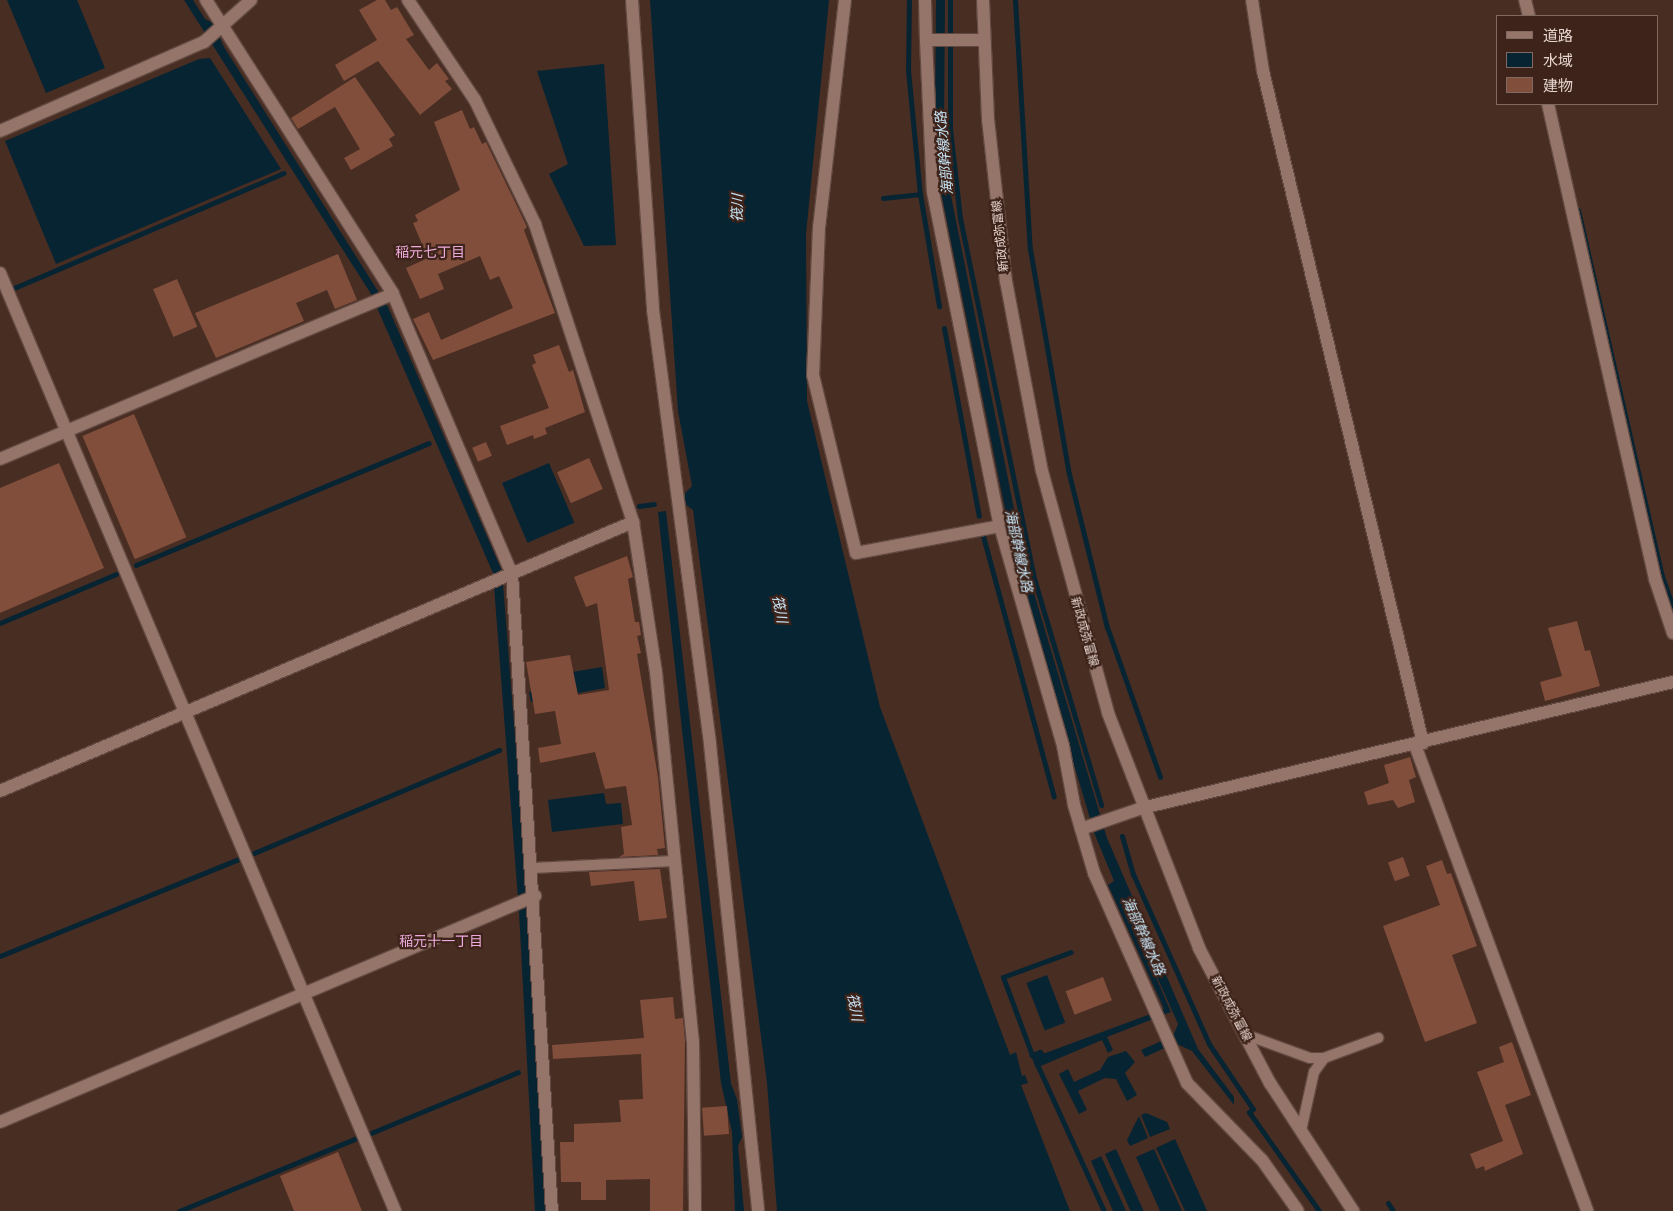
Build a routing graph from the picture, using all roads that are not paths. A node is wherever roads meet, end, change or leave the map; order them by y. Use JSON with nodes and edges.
{"nodes":[{"id":1,"x":206,"y":0,"type":"edge"},
{"id":2,"x":251,"y":0,"type":"edge"},
{"id":3,"x":408,"y":0,"type":"edge"},
{"id":4,"x":632,"y":0,"type":"edge"},
{"id":5,"x":845,"y":0,"type":"edge"},
{"id":6,"x":925,"y":0,"type":"edge"},
{"id":7,"x":983,"y":0,"type":"edge"},
{"id":8,"x":1252,"y":0,"type":"edge"},
{"id":9,"x":1525,"y":0,"type":"edge"},
{"id":10,"x":1529,"y":15,"type":"edge"},
{"id":11,"x":221,"y":28,"type":"junction"},
{"id":12,"x":929,"y":40,"type":"junction"},
{"id":13,"x":984,"y":40,"type":"junction"},
{"id":14,"x":1548,"y":105,"type":"edge"},
{"id":15,"x":0,"y":131,"type":"edge"},
{"id":16,"x":0,"y":273,"type":"edge"},
{"id":17,"x":391,"y":296,"type":"junction"},
{"id":18,"x":67,"y":431,"type":"junction"},
{"id":19,"x":0,"y":459,"type":"edge"},
{"id":20,"x":633,"y":522,"type":"junction"},
{"id":21,"x":1000,"y":526,"type":"junction"},
{"id":22,"x":509,"y":576,"type":"junction"},
{"id":23,"x":1673,"y":633,"type":"edge"},
{"id":24,"x":1673,"y":682,"type":"edge"},
{"id":25,"x":184,"y":714,"type":"junction"},
{"id":26,"x":1419,"y":744,"type":"junction"},
{"id":27,"x":0,"y":791,"type":"edge"},
{"id":28,"x":1142,"y":808,"type":"junction"},
{"id":29,"x":1085,"y":827,"type":"junction"},
{"id":30,"x":674,"y":861,"type":"junction"},
{"id":31,"x":533,"y":868,"type":"junction"},
{"id":32,"x":534,"y":897,"type":"junction"},
{"id":33,"x":304,"y":993,"type":"junction"},
{"id":34,"x":1244,"y":1034,"type":"junction"},
{"id":35,"x":1378,"y":1038,"type":"dead end"},
{"id":36,"x":1324,"y":1058,"type":"junction"},
{"id":37,"x":0,"y":1122,"type":"edge"},
{"id":38,"x":1300,"y":1131,"type":"junction"},
{"id":39,"x":396,"y":1211,"type":"edge"},
{"id":40,"x":552,"y":1211,"type":"edge"},
{"id":41,"x":695,"y":1211,"type":"edge"},
{"id":42,"x":758,"y":1211,"type":"edge"},
{"id":43,"x":1298,"y":1211,"type":"edge"},
{"id":44,"x":1353,"y":1211,"type":"edge"},
{"id":45,"x":1586,"y":1211,"type":"edge"}],
"edges":[{"from":1,"to":11,"type":"street"},
{"from":2,"to":11,"type":"street"},
{"from":3,"to":20,"type":"street"},
{"from":4,"to":42,"type":"street"},
{"from":5,"to":21,"type":"street"},
{"from":6,"to":12,"type":"street"},
{"from":7,"to":13,"type":"street","name":"新政成弥富線"},
{"from":8,"to":26,"type":"street"},
{"from":9,"to":10,"type":"street"},
{"from":11,"to":15,"type":"street"},
{"from":11,"to":17,"type":"street"},
{"from":12,"to":13,"type":"street"},
{"from":12,"to":21,"type":"street"},
{"from":13,"to":28,"type":"street","name":"新政成弥富線"},
{"from":14,"to":23,"type":"street"},
{"from":16,"to":18,"type":"street"},
{"from":17,"to":18,"type":"street"},
{"from":17,"to":22,"type":"street"},
{"from":18,"to":19,"type":"street"},
{"from":18,"to":25,"type":"street"},
{"from":20,"to":22,"type":"street"},
{"from":20,"to":30,"type":"street"},
{"from":21,"to":29,"type":"street"},
{"from":22,"to":25,"type":"street"},
{"from":22,"to":31,"type":"street"},
{"from":24,"to":26,"type":"street"},
{"from":25,"to":27,"type":"street"},
{"from":25,"to":33,"type":"street"},
{"from":26,"to":28,"type":"street"},
{"from":26,"to":45,"type":"street"},
{"from":28,"to":29,"type":"street"},
{"from":28,"to":34,"type":"street","name":"新政成弥富線"},
{"from":29,"to":43,"type":"street"},
{"from":30,"to":31,"type":"lane"},
{"from":30,"to":41,"type":"street"},
{"from":31,"to":32,"type":"street"},
{"from":32,"to":33,"type":"street"},
{"from":32,"to":40,"type":"street"},
{"from":33,"to":37,"type":"street"},
{"from":33,"to":39,"type":"street"},
{"from":34,"to":36,"type":"lane"},
{"from":34,"to":38,"type":"street","name":"新政成弥富線"},
{"from":35,"to":36,"type":"lane"},
{"from":36,"to":38,"type":"lane"},
{"from":38,"to":44,"type":"street","name":"新政成弥富線"}]}
